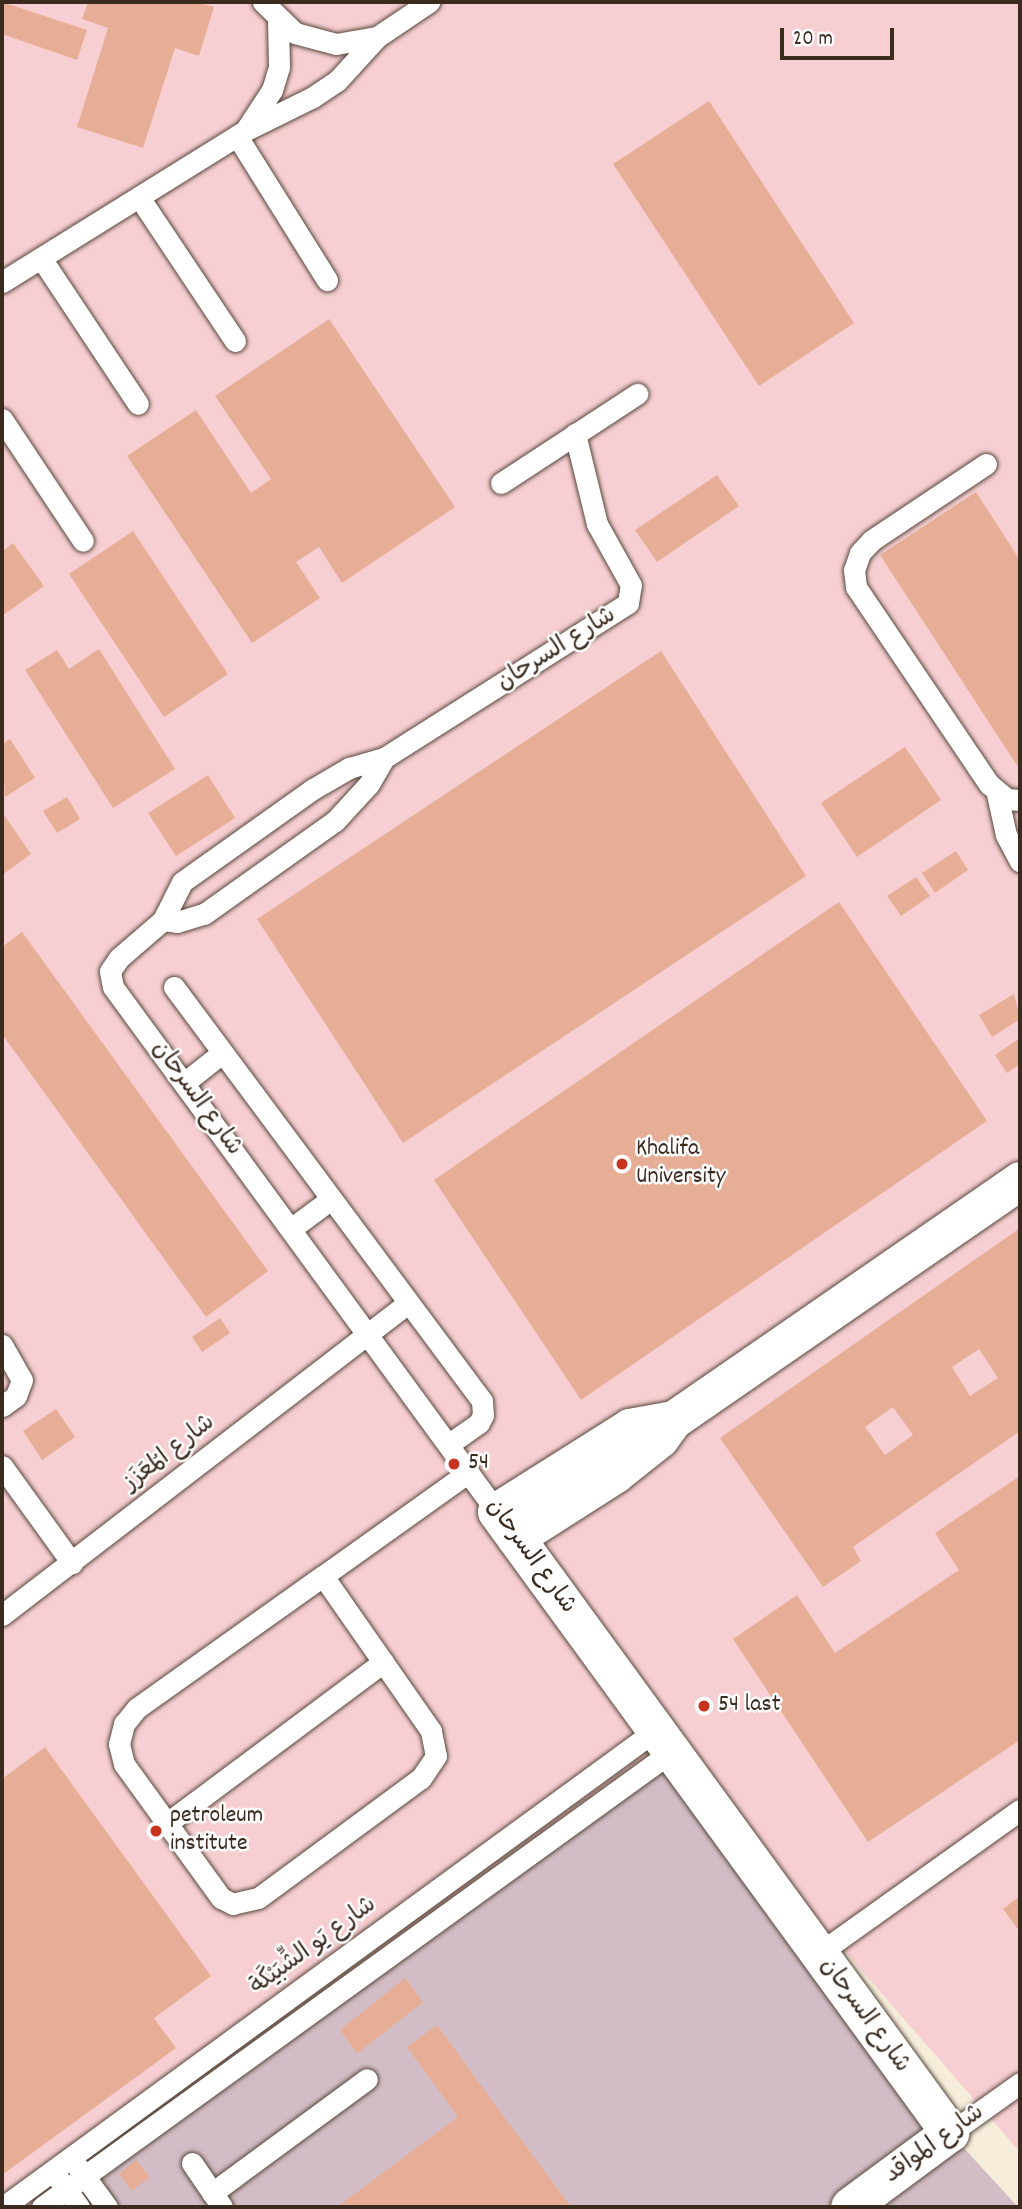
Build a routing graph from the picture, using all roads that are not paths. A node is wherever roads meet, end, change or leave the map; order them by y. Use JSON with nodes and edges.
{"nodes":[{"id":1,"x":429,"y":2,"type":"edge"},
{"id":2,"x":267,"y":7,"type":"edge"},
{"id":3,"x":377,"y":37,"type":"junction"},
{"id":4,"x":241,"y":133,"type":"junction"},
{"id":5,"x":139,"y":197,"type":"junction"},
{"id":6,"x":41,"y":258,"type":"junction"},
{"id":7,"x":327,"y":280,"type":"dead end"},
{"id":8,"x":2,"y":282,"type":"edge"},
{"id":9,"x":235,"y":341,"type":"dead end"},
{"id":10,"x":637,"y":394,"type":"dead end"},
{"id":11,"x":138,"y":404,"type":"dead end"},
{"id":12,"x":2,"y":419,"type":"edge"},
{"id":13,"x":575,"y":435,"type":"junction"},
{"id":14,"x":986,"y":464,"type":"dead end"},
{"id":15,"x":501,"y":483,"type":"dead end"},
{"id":16,"x":83,"y":541,"type":"dead end"},
{"id":17,"x":383,"y":758,"type":"junction"},
{"id":18,"x":997,"y":794,"type":"junction"},
{"id":19,"x":1020,"y":800,"type":"edge"},
{"id":20,"x":1020,"y":861,"type":"edge"},
{"id":21,"x":163,"y":920,"type":"junction"},
{"id":22,"x":174,"y":987,"type":"dead end"},
{"id":23,"x":222,"y":1053,"type":"junction"},
{"id":24,"x":184,"y":1083,"type":"junction"},
{"id":25,"x":1020,"y":1181,"type":"edge"},
{"id":26,"x":331,"y":1199,"type":"junction"},
{"id":27,"x":292,"y":1228,"type":"junction"},
{"id":28,"x":408,"y":1303,"type":"junction"},
{"id":29,"x":368,"y":1332,"type":"junction"},
{"id":30,"x":2,"y":1345,"type":"edge"},
{"id":31,"x":2,"y":1406,"type":"edge"},
{"id":32,"x":449,"y":1444,"type":"junction"},
{"id":33,"x":2,"y":1466,"type":"edge"},
{"id":34,"x":469,"y":1472,"type":"junction"},
{"id":35,"x":507,"y":1525,"type":"junction"},
{"id":36,"x":72,"y":1563,"type":"junction"},
{"id":37,"x":323,"y":1576,"type":"junction"},
{"id":38,"x":2,"y":1615,"type":"edge"},
{"id":39,"x":383,"y":1662,"type":"junction"},
{"id":40,"x":664,"y":1741,"type":"junction"},
{"id":41,"x":1020,"y":1810,"type":"edge"},
{"id":42,"x":166,"y":1824,"type":"junction"},
{"id":43,"x":818,"y":1954,"type":"junction"},
{"id":44,"x":232,"y":2039,"type":"junction"},
{"id":45,"x":245,"y":2060,"type":"junction"},
{"id":46,"x":367,"y":2079,"type":"dead end"},
{"id":47,"x":1020,"y":2083,"type":"edge"},
{"id":48,"x":950,"y":2133,"type":"junction"},
{"id":49,"x":71,"y":2158,"type":"junction"},
{"id":50,"x":192,"y":2163,"type":"dead end"},
{"id":51,"x":52,"y":2171,"type":"junction"},
{"id":52,"x":85,"y":2177,"type":"junction"},
{"id":53,"x":66,"y":2190,"type":"junction"},
{"id":54,"x":217,"y":2200,"type":"edge"},
{"id":55,"x":3,"y":2207,"type":"edge"},
{"id":56,"x":42,"y":2207,"type":"edge"},
{"id":57,"x":79,"y":2207,"type":"edge"},
{"id":58,"x":107,"y":2207,"type":"edge"},
{"id":59,"x":850,"y":2207,"type":"edge"}],
"edges":[{"from":1,"to":3,"type":"lane"},
{"from":2,"to":3,"type":"lane"},
{"from":2,"to":4,"type":"lane"},
{"from":3,"to":4,"type":"lane"},
{"from":4,"to":5,"type":"lane"},
{"from":4,"to":7,"type":"lane"},
{"from":5,"to":6,"type":"lane"},
{"from":5,"to":9,"type":"lane"},
{"from":6,"to":8,"type":"lane"},
{"from":6,"to":11,"type":"lane"},
{"from":10,"to":13,"type":"lane"},
{"from":12,"to":16,"type":"lane"},
{"from":13,"to":15,"type":"lane"},
{"from":13,"to":17,"type":"lane","name":"شارع السرحان"},
{"from":14,"to":18,"type":"lane"},
{"from":17,"to":21,"type":"lane","name":"شارع السرحان"},
{"from":17,"to":21,"type":"lane","name":"شارع السرحان"},
{"from":18,"to":19,"type":"lane"},
{"from":18,"to":20,"type":"lane"},
{"from":21,"to":24,"type":"lane","name":"شارع السرحان"},
{"from":22,"to":23,"type":"lane"},
{"from":23,"to":24,"type":"lane"},
{"from":23,"to":26,"type":"lane"},
{"from":24,"to":27,"type":"lane","name":"شارع السرحان"},
{"from":25,"to":35,"type":"street"},
{"from":26,"to":27,"type":"lane"},
{"from":26,"to":28,"type":"lane"},
{"from":27,"to":29,"type":"lane","name":"شارع السرحان"},
{"from":28,"to":29,"type":"lane","name":"شارع المُعَزَز"},
{"from":28,"to":32,"type":"lane"},
{"from":29,"to":32,"type":"lane","name":"شارع السرحان"},
{"from":29,"to":36,"type":"lane","name":"شارع المُعَزَز"},
{"from":30,"to":31,"type":"lane"},
{"from":32,"to":34,"type":"lane","name":"شارع السرحان"},
{"from":33,"to":36,"type":"lane"},
{"from":34,"to":35,"type":"lane","name":"شارع السرحان"},
{"from":34,"to":37,"type":"lane"},
{"from":35,"to":40,"type":"street","name":"شارع السرحان"},
{"from":36,"to":38,"type":"lane","name":"شارع المُعَزَز"},
{"from":37,"to":39,"type":"lane"},
{"from":37,"to":42,"type":"lane"},
{"from":39,"to":42,"type":"lane"},
{"from":39,"to":42,"type":"lane"},
{"from":40,"to":43,"type":"street","name":"شارع السرحان"},
{"from":40,"to":44,"type":"lane","name":"شارع يَو الشِّبَيْكَة"},
{"from":40,"to":45,"type":"lane","name":"شارع يَو الشِّبَيْكَة"},
{"from":41,"to":43,"type":"lane"},
{"from":43,"to":48,"type":"street","name":"شارع السرحان"},
{"from":44,"to":45,"type":"lane"},
{"from":44,"to":49,"type":"lane","name":"شارع يَو الشِّبَيْكَة"},
{"from":45,"to":52,"type":"lane","name":"شارع يَو الشِّبَيْكَة"},
{"from":46,"to":54,"type":"lane"},
{"from":47,"to":48,"type":"lane","name":"شارع المواقد"},
{"from":48,"to":59,"type":"street","name":"شارع المواقد"},
{"from":49,"to":51,"type":"lane","name":"شارع يَو الشِّبَيْكَة"},
{"from":49,"to":52,"type":"lane"},
{"from":50,"to":54,"type":"lane"},
{"from":51,"to":53,"type":"lane"},
{"from":51,"to":55,"type":"lane","name":"شارع يَو الشِّبَيْكَة"},
{"from":52,"to":53,"type":"lane","name":"شارع يَو الشِّبَيْكَة"},
{"from":52,"to":58,"type":"lane"},
{"from":53,"to":56,"type":"lane","name":"شارع يَو الشِّبَيْكَة"},
{"from":53,"to":57,"type":"lane"}]}
